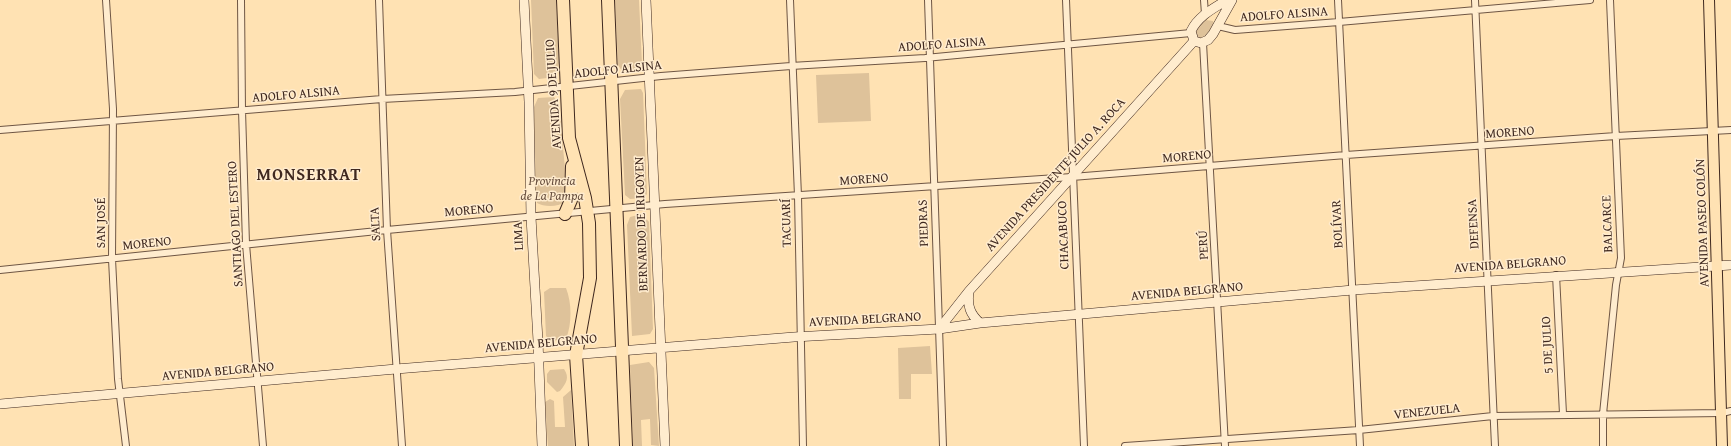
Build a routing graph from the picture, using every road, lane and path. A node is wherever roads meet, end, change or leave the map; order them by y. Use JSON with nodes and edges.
{"nodes":[{"id":1,"x":106,"y":0,"type":"edge"},
{"id":2,"x":241,"y":0,"type":"edge"},
{"id":3,"x":379,"y":0,"type":"edge"},
{"id":4,"x":524,"y":0,"type":"edge"},
{"id":5,"x":563,"y":0,"type":"edge"},
{"id":6,"x":608,"y":0,"type":"edge"},
{"id":7,"x":646,"y":0,"type":"edge"},
{"id":8,"x":790,"y":0,"type":"edge"},
{"id":9,"x":928,"y":0,"type":"edge"},
{"id":10,"x":1066,"y":0,"type":"edge"},
{"id":11,"x":1204,"y":0,"type":"edge"},
{"id":12,"x":1227,"y":0,"type":"edge"},
{"id":13,"x":1232,"y":0,"type":"edge"},
{"id":14,"x":1338,"y":0,"type":"edge"},
{"id":15,"x":1475,"y":0,"type":"edge"},
{"id":16,"x":1590,"y":0,"type":"edge"},
{"id":17,"x":1610,"y":0,"type":"edge"},
{"id":18,"x":1709,"y":0,"type":"edge"},
{"id":19,"x":1476,"y":9,"type":"junction"},
{"id":20,"x":1205,"y":14,"type":"junction"},
{"id":21,"x":1339,"y":22,"type":"junction"},
{"id":22,"x":1218,"y":26,"type":"junction"},
{"id":23,"x":1196,"y":39,"type":"junction"},
{"id":24,"x":1067,"y":45,"type":"junction"},
{"id":25,"x":930,"y":57,"type":"junction"},
{"id":26,"x":791,"y":66,"type":"junction"},
{"id":27,"x":649,"y":79,"type":"junction"},
{"id":28,"x":611,"y":82,"type":"junction"},
{"id":29,"x":566,"y":86,"type":"junction"},
{"id":30,"x":529,"y":90,"type":"junction"},
{"id":31,"x":382,"y":99,"type":"junction"},
{"id":32,"x":242,"y":110,"type":"junction"},
{"id":33,"x":113,"y":120,"type":"junction"},
{"id":34,"x":0,"y":130,"type":"edge"},
{"id":35,"x":1731,"y":130,"type":"edge"},
{"id":36,"x":1713,"y":131,"type":"junction"},
{"id":37,"x":1616,"y":136,"type":"junction"},
{"id":38,"x":1481,"y":146,"type":"junction"},
{"id":39,"x":573,"y":153,"type":"junction"},
{"id":40,"x":1346,"y":155,"type":"junction"},
{"id":41,"x":1211,"y":166,"type":"junction"},
{"id":42,"x":1072,"y":177,"type":"junction"},
{"id":43,"x":934,"y":186,"type":"junction"},
{"id":44,"x":798,"y":196,"type":"junction"},
{"id":45,"x":655,"y":206,"type":"junction"},
{"id":46,"x":616,"y":209,"type":"junction"},
{"id":47,"x":588,"y":212,"type":"junction"},
{"id":48,"x":564,"y":214,"type":"junction"},
{"id":49,"x":531,"y":217,"type":"junction"},
{"id":50,"x":387,"y":230,"type":"junction"},
{"id":51,"x":246,"y":244,"type":"junction"},
{"id":52,"x":112,"y":259,"type":"junction"},
{"id":53,"x":1731,"y":264,"type":"edge"},
{"id":54,"x":1717,"y":266,"type":"junction"},
{"id":55,"x":0,"y":270,"type":"edge"},
{"id":56,"x":1618,"y":271,"type":"junction"},
{"id":57,"x":1556,"y":275,"type":"junction"},
{"id":58,"x":1488,"y":280,"type":"junction"},
{"id":59,"x":1353,"y":290,"type":"junction"},
{"id":60,"x":969,"y":291,"type":"junction"},
{"id":61,"x":1219,"y":303,"type":"junction"},
{"id":62,"x":1078,"y":315,"type":"junction"},
{"id":63,"x":980,"y":324,"type":"junction"},
{"id":64,"x":939,"y":329,"type":"junction"},
{"id":65,"x":801,"y":337,"type":"junction"},
{"id":66,"x":660,"y":348,"type":"junction"},
{"id":67,"x":621,"y":351,"type":"junction"},
{"id":68,"x":576,"y":354,"type":"junction"},
{"id":69,"x":539,"y":358,"type":"junction"},
{"id":70,"x":396,"y":369,"type":"junction"},
{"id":71,"x":258,"y":381,"type":"junction"},
{"id":72,"x":120,"y":394,"type":"junction"},
{"id":73,"x":0,"y":404,"type":"edge"},
{"id":74,"x":1726,"y":412,"type":"edge"},
{"id":75,"x":1563,"y":414,"type":"junction"},
{"id":76,"x":1603,"y":414,"type":"junction"},
{"id":77,"x":1494,"y":416,"type":"junction"},
{"id":78,"x":1359,"y":430,"type":"junction"},
{"id":79,"x":1225,"y":438,"type":"junction"},
{"id":80,"x":126,"y":446,"type":"edge"},
{"id":81,"x":262,"y":446,"type":"edge"},
{"id":82,"x":402,"y":446,"type":"edge"},
{"id":83,"x":542,"y":446,"type":"edge"},
{"id":84,"x":582,"y":446,"type":"edge"},
{"id":85,"x":626,"y":446,"type":"edge"},
{"id":86,"x":666,"y":446,"type":"edge"},
{"id":87,"x":803,"y":446,"type":"edge"},
{"id":88,"x":942,"y":446,"type":"edge"},
{"id":89,"x":1084,"y":446,"type":"edge"},
{"id":90,"x":1125,"y":446,"type":"edge"},
{"id":91,"x":1225,"y":446,"type":"edge"},
{"id":92,"x":1360,"y":446,"type":"edge"},
{"id":93,"x":1495,"y":446,"type":"edge"},
{"id":94,"x":1603,"y":446,"type":"edge"},
{"id":95,"x":1722,"y":446,"type":"edge"}],
"edges":[{"from":1,"to":33,"type":"street","name":"SAN JOSÉ"},
{"from":2,"to":32,"type":"street","name":"SANTIAGO DEL ESTERO"},
{"from":3,"to":31,"type":"street","name":"SALTA"},
{"from":4,"to":30,"type":"main road","name":"LIMA"},
{"from":5,"to":29,"type":"highway","name":"AVENIDA 9 DE JULIO"},
{"from":6,"to":28,"type":"highway"},
{"from":7,"to":27,"type":"main road","name":"BERNARDO DE IRIGOYEN"},
{"from":8,"to":26,"type":"street","name":"TACUARÍ"},
{"from":9,"to":25,"type":"street","name":"PIEDRAS"},
{"from":10,"to":24,"type":"street","name":"CHACABUCO"},
{"from":11,"to":20,"type":"street"},
{"from":12,"to":20,"type":"main road","name":"AVENIDA PRESIDENTE JULIO A. ROCA"},
{"from":13,"to":22,"type":"main road","name":"AVENIDA PRESIDENTE JULIO A. ROCA"},
{"from":14,"to":21,"type":"street","name":"BOLÍVAR"},
{"from":15,"to":19,"type":"street","name":"DEFENSA"},
{"from":16,"to":19,"type":"street","name":"ADOLFO ALSINA"},
{"from":17,"to":37,"type":"street","name":"BALCARCE"},
{"from":18,"to":36,"type":"main road","name":"AVENIDA PASEO COLÓN"},
{"from":19,"to":21,"type":"street","name":"ADOLFO ALSINA"},
{"from":19,"to":38,"type":"street","name":"DEFENSA"},
{"from":20,"to":22,"type":"main road"},
{"from":20,"to":23,"type":"main road","name":"AVENIDA PRESIDENTE JULIO A. ROCA"},
{"from":21,"to":22,"type":"street","name":"ADOLFO ALSINA"},
{"from":21,"to":40,"type":"street","name":"BOLÍVAR"},
{"from":22,"to":23,"type":"main road","name":"AVENIDA PRESIDENTE JULIO A. ROCA"},
{"from":23,"to":24,"type":"street","name":"ADOLFO ALSINA"},
{"from":23,"to":41,"type":"street","name":"PERÚ"},
{"from":23,"to":42,"type":"main road","name":"AVENIDA PRESIDENTE JULIO A. ROCA"},
{"from":24,"to":25,"type":"street","name":"ADOLFO ALSINA"},
{"from":24,"to":42,"type":"street","name":"CHACABUCO"},
{"from":25,"to":26,"type":"street","name":"ADOLFO ALSINA"},
{"from":25,"to":43,"type":"street","name":"PIEDRAS"},
{"from":26,"to":27,"type":"street","name":"ADOLFO ALSINA"},
{"from":26,"to":44,"type":"street","name":"TACUARÍ"},
{"from":27,"to":28,"type":"street","name":"ADOLFO ALSINA"},
{"from":27,"to":45,"type":"main road","name":"BERNARDO DE IRIGOYEN"},
{"from":28,"to":29,"type":"street","name":"ADOLFO ALSINA"},
{"from":28,"to":46,"type":"highway"},
{"from":29,"to":30,"type":"street","name":"ADOLFO ALSINA"},
{"from":29,"to":39,"type":"highway","name":"AVENIDA 9 DE JULIO"},
{"from":30,"to":31,"type":"street","name":"ADOLFO ALSINA"},
{"from":30,"to":49,"type":"main road","name":"LIMA"},
{"from":31,"to":32,"type":"street","name":"ADOLFO ALSINA"},
{"from":31,"to":50,"type":"street","name":"SALTA"},
{"from":32,"to":33,"type":"street","name":"ADOLFO ALSINA"},
{"from":32,"to":51,"type":"street","name":"SANTIAGO DEL ESTERO"},
{"from":33,"to":34,"type":"street","name":"ADOLFO ALSINA"},
{"from":33,"to":52,"type":"street","name":"SAN JOSÉ"},
{"from":35,"to":36,"type":"street","name":"MORENO"},
{"from":36,"to":37,"type":"street","name":"MORENO"},
{"from":36,"to":54,"type":"main road","name":"AVENIDA PASEO COLÓN"},
{"from":37,"to":38,"type":"street","name":"MORENO"},
{"from":37,"to":56,"type":"street","name":"BALCARCE"},
{"from":38,"to":40,"type":"street","name":"MORENO"},
{"from":38,"to":58,"type":"street","name":"DEFENSA"},
{"from":39,"to":47,"type":"highway","name":"AVENIDA 9 DE JULIO"},
{"from":39,"to":48,"type":"highway"},
{"from":40,"to":41,"type":"street","name":"MORENO"},
{"from":40,"to":59,"type":"street","name":"BOLÍVAR"},
{"from":41,"to":42,"type":"street","name":"MORENO"},
{"from":41,"to":61,"type":"street","name":"PERÚ"},
{"from":42,"to":43,"type":"street","name":"MORENO"},
{"from":42,"to":60,"type":"main road","name":"AVENIDA PRESIDENTE JULIO A. ROCA"},
{"from":42,"to":62,"type":"street","name":"CHACABUCO"},
{"from":43,"to":44,"type":"street","name":"MORENO"},
{"from":43,"to":64,"type":"street","name":"PIEDRAS"},
{"from":44,"to":45,"type":"street","name":"MORENO"},
{"from":44,"to":65,"type":"street","name":"TACUARÍ"},
{"from":45,"to":46,"type":"street","name":"MORENO"},
{"from":45,"to":66,"type":"main road","name":"BERNARDO DE IRIGOYEN"},
{"from":46,"to":47,"type":"street","name":"MORENO"},
{"from":46,"to":67,"type":"highway"},
{"from":47,"to":48,"type":"street","name":"MORENO"},
{"from":47,"to":68,"type":"highway","name":"AVENIDA 9 DE JULIO"},
{"from":48,"to":49,"type":"street","name":"MORENO"},
{"from":49,"to":50,"type":"street","name":"MORENO"},
{"from":49,"to":69,"type":"main road","name":"LIMA"},
{"from":50,"to":51,"type":"street","name":"MORENO"},
{"from":50,"to":70,"type":"street","name":"SALTA"},
{"from":51,"to":52,"type":"street","name":"MORENO"},
{"from":51,"to":71,"type":"street","name":"SANTIAGO DEL ESTERO"},
{"from":52,"to":55,"type":"street","name":"MORENO"},
{"from":52,"to":72,"type":"street","name":"SAN JOSÉ"},
{"from":53,"to":54,"type":"main road","name":"AVENIDA BELGRANO"},
{"from":54,"to":56,"type":"main road","name":"AVENIDA BELGRANO"},
{"from":54,"to":74,"type":"main road","name":"AVENIDA PASEO COLÓN"},
{"from":56,"to":57,"type":"main road","name":"AVENIDA BELGRANO"},
{"from":56,"to":76,"type":"street","name":"BALCARCE"},
{"from":57,"to":58,"type":"main road","name":"AVENIDA BELGRANO"},
{"from":57,"to":75,"type":"street","name":"5 DE JULIO"},
{"from":58,"to":59,"type":"main road","name":"AVENIDA BELGRANO"},
{"from":58,"to":77,"type":"street","name":"DEFENSA"},
{"from":59,"to":61,"type":"main road","name":"AVENIDA BELGRANO"},
{"from":59,"to":78,"type":"street","name":"BOLÍVAR"},
{"from":60,"to":63,"type":"main road"},
{"from":60,"to":64,"type":"main road","name":"AVENIDA PRESIDENTE JULIO A. ROCA"},
{"from":61,"to":62,"type":"main road","name":"AVENIDA BELGRANO"},
{"from":61,"to":79,"type":"street","name":"PERÚ"},
{"from":62,"to":63,"type":"main road","name":"AVENIDA BELGRANO"},
{"from":62,"to":89,"type":"street","name":"CHACABUCO"},
{"from":63,"to":64,"type":"main road","name":"AVENIDA BELGRANO"},
{"from":64,"to":65,"type":"main road","name":"AVENIDA BELGRANO"},
{"from":64,"to":88,"type":"street","name":"PIEDRAS"},
{"from":65,"to":66,"type":"main road","name":"AVENIDA BELGRANO"},
{"from":65,"to":87,"type":"street","name":"TACUARÍ"},
{"from":66,"to":67,"type":"main road","name":"AVENIDA BELGRANO"},
{"from":66,"to":86,"type":"main road","name":"BERNARDO DE IRIGOYEN"},
{"from":67,"to":68,"type":"main road","name":"AVENIDA BELGRANO"},
{"from":67,"to":85,"type":"highway"},
{"from":68,"to":69,"type":"main road","name":"AVENIDA BELGRANO"},
{"from":68,"to":84,"type":"highway","name":"AVENIDA 9 DE JULIO"},
{"from":69,"to":70,"type":"main road","name":"AVENIDA BELGRANO"},
{"from":69,"to":83,"type":"main road","name":"LIMA"},
{"from":70,"to":71,"type":"main road","name":"AVENIDA BELGRANO"},
{"from":70,"to":82,"type":"street","name":"SALTA"},
{"from":71,"to":72,"type":"main road","name":"AVENIDA BELGRANO"},
{"from":71,"to":81,"type":"street","name":"SANTIAGO DEL ESTERO"},
{"from":72,"to":73,"type":"main road","name":"AVENIDA BELGRANO"},
{"from":72,"to":80,"type":"street","name":"SAN JOSÉ"},
{"from":74,"to":76,"type":"street","name":"VENEZUELA"},
{"from":74,"to":95,"type":"main road","name":"AVENIDA PASEO COLÓN"},
{"from":75,"to":76,"type":"street","name":"VENEZUELA"},
{"from":75,"to":77,"type":"street","name":"VENEZUELA"},
{"from":76,"to":94,"type":"street","name":"BALCARCE"},
{"from":77,"to":78,"type":"street","name":"VENEZUELA"},
{"from":77,"to":93,"type":"street","name":"DEFENSA"},
{"from":78,"to":79,"type":"street","name":"VENEZUELA"},
{"from":78,"to":92,"type":"street","name":"BOLÍVAR"},
{"from":79,"to":90,"type":"street","name":"VENEZUELA"},
{"from":79,"to":91,"type":"street","name":"PERÚ"}]}
